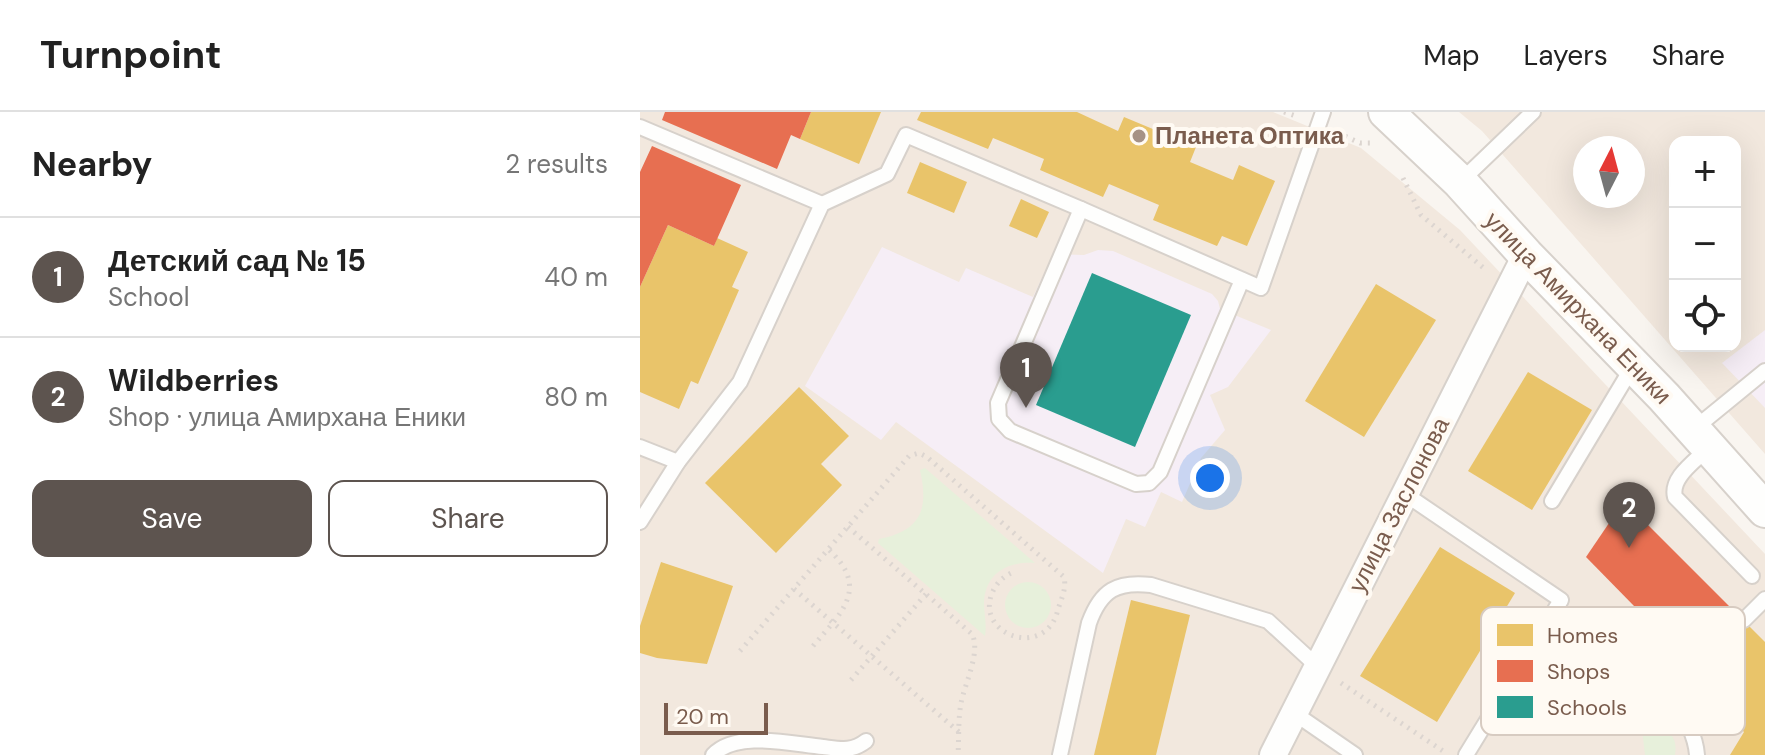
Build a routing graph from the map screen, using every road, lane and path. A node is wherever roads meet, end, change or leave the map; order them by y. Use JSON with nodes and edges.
{"nodes":[{"id":1,"x":1284,"y":112,"type":"edge"},
{"id":2,"x":1386,"y":112,"type":"edge"},
{"id":3,"x":1533,"y":112,"type":"edge"},
{"id":4,"x":1321,"y":118,"type":"edge"},
{"id":5,"x":640,"y":127,"type":"edge"},
{"id":6,"x":1373,"y":143,"type":"dead end"},
{"id":7,"x":1400,"y":172,"type":"dead end"},
{"id":8,"x":1460,"y":182,"type":"junction"},
{"id":9,"x":822,"y":204,"type":"junction"},
{"id":10,"x":1081,"y":209,"type":"junction"},
{"id":11,"x":1526,"y":255,"type":"junction"},
{"id":12,"x":1242,"y":280,"type":"junction"},
{"id":13,"x":1508,"y":289,"type":"junction"},
{"id":14,"x":1633,"y":365,"type":"junction"},
{"id":15,"x":1765,"y":371,"type":"edge"},
{"id":16,"x":1701,"y":438,"type":"junction"},
{"id":17,"x":640,"y":447,"type":"edge"},
{"id":18,"x":678,"y":462,"type":"junction"},
{"id":19,"x":1405,"y":494,"type":"junction"},
{"id":20,"x":1552,"y":501,"type":"dead end"},
{"id":21,"x":1765,"y":510,"type":"edge"},
{"id":22,"x":640,"y":522,"type":"edge"},
{"id":23,"x":848,"y":527,"type":"junction"},
{"id":24,"x":828,"y":549,"type":"junction"},
{"id":25,"x":1016,"y":571,"type":"dead end"},
{"id":26,"x":1752,"y":576,"type":"dead end"},
{"id":27,"x":794,"y":589,"type":"junction"},
{"id":28,"x":926,"y":594,"type":"junction"},
{"id":29,"x":1765,"y":599,"type":"edge"},
{"id":30,"x":1557,"y":607,"type":"edge"},
{"id":31,"x":1745,"y":619,"type":"edge"},
{"id":32,"x":833,"y":623,"type":"junction"},
{"id":33,"x":813,"y":646,"type":"dead end"},
{"id":34,"x":740,"y":651,"type":"dead end"},
{"id":35,"x":872,"y":657,"type":"junction"},
{"id":36,"x":1318,"y":667,"type":"junction"},
{"id":37,"x":851,"y":680,"type":"dead end"},
{"id":38,"x":1294,"y":713,"type":"junction"},
{"id":39,"x":1481,"y":731,"type":"edge"},
{"id":40,"x":959,"y":733,"type":"junction"},
{"id":41,"x":1693,"y":735,"type":"edge"},
{"id":42,"x":866,"y":741,"type":"dead end"},
{"id":43,"x":713,"y":755,"type":"edge"},
{"id":44,"x":958,"y":755,"type":"edge"},
{"id":45,"x":1060,"y":755,"type":"edge"},
{"id":46,"x":1273,"y":755,"type":"edge"},
{"id":47,"x":1355,"y":755,"type":"edge"},
{"id":48,"x":1450,"y":755,"type":"edge"},
{"id":49,"x":1466,"y":755,"type":"edge"},
{"id":50,"x":1697,"y":755,"type":"edge"}],
"edges":[{"from":1,"to":4,"type":"path"},
{"from":2,"to":8,"type":"street","name":"улица Амирхана Еники"},
{"from":3,"to":8,"type":"lane"},
{"from":4,"to":6,"type":"path"},
{"from":4,"to":12,"type":"lane"},
{"from":5,"to":9,"type":"lane"},
{"from":7,"to":13,"type":"path"},
{"from":8,"to":11,"type":"street","name":"улица Амирхана Еники"},
{"from":9,"to":10,"type":"lane"},
{"from":9,"to":18,"type":"lane"},
{"from":10,"to":12,"type":"lane"},
{"from":10,"to":12,"type":"lane"},
{"from":11,"to":13,"type":"street","name":"улица Заслонова"},
{"from":11,"to":14,"type":"street","name":"улица Амирхана Еники"},
{"from":13,"to":19,"type":"street","name":"улица Заслонова"},
{"from":14,"to":16,"type":"street","name":"улица Амирхана Еники"},
{"from":14,"to":20,"type":"lane"},
{"from":15,"to":16,"type":"lane"},
{"from":16,"to":21,"type":"street","name":"улица Амирхана Еники"},
{"from":16,"to":26,"type":"lane"},
{"from":17,"to":18,"type":"lane"},
{"from":18,"to":22,"type":"lane"},
{"from":19,"to":30,"type":"lane"},
{"from":19,"to":36,"type":"street","name":"улица Заслонова"},
{"from":23,"to":24,"type":"path"},
{"from":23,"to":25,"type":"path"},
{"from":23,"to":28,"type":"path"},
{"from":24,"to":27,"type":"path"},
{"from":24,"to":32,"type":"path"},
{"from":27,"to":32,"type":"path"},
{"from":27,"to":34,"type":"path"},
{"from":28,"to":35,"type":"path"},
{"from":28,"to":40,"type":"path"},
{"from":29,"to":31,"type":"lane"},
{"from":32,"to":33,"type":"path"},
{"from":32,"to":35,"type":"path"},
{"from":35,"to":37,"type":"path"},
{"from":35,"to":40,"type":"path"},
{"from":36,"to":38,"type":"street","name":"улица Заслонова"},
{"from":36,"to":45,"type":"lane"},
{"from":36,"to":48,"type":"path"},
{"from":38,"to":46,"type":"street","name":"улица Заслонова"},
{"from":38,"to":47,"type":"lane"},
{"from":39,"to":49,"type":"lane"},
{"from":40,"to":44,"type":"path"},
{"from":41,"to":50,"type":"lane"},
{"from":42,"to":43,"type":"lane"}]}
